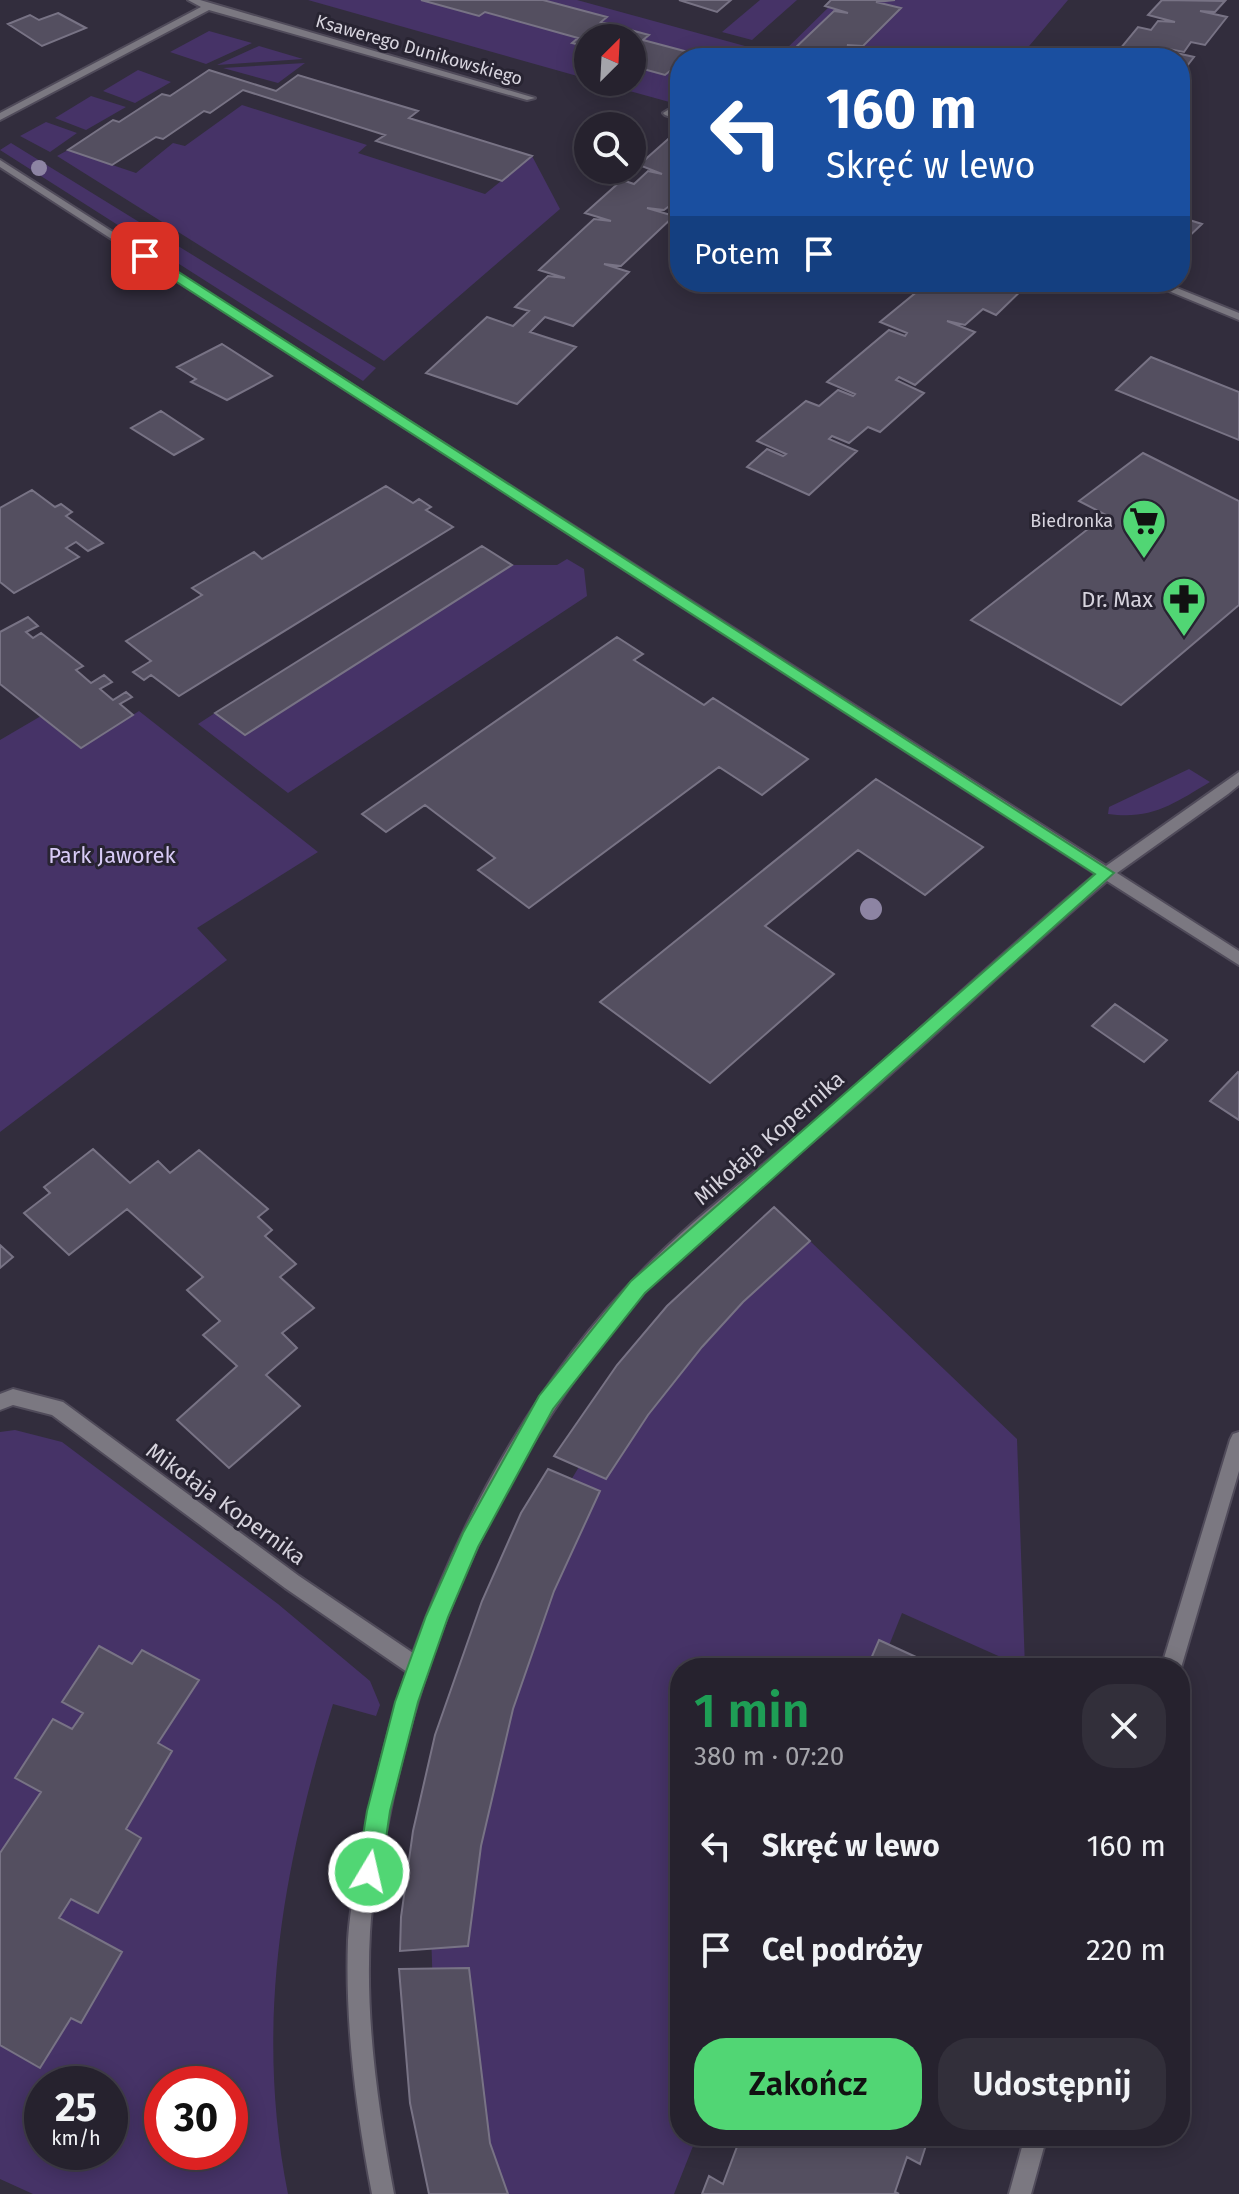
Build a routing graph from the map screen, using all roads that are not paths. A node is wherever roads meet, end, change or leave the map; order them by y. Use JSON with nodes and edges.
{"nodes":[{"id":1,"x":193,"y":0,"type":"edge"},
{"id":2,"x":223,"y":0,"type":"edge"},
{"id":3,"x":208,"y":7,"type":"junction"},
{"id":4,"x":530,"y":98,"type":"dead end"},
{"id":5,"x":0,"y":117,"type":"edge"},
{"id":6,"x":0,"y":163,"type":"edge"},
{"id":7,"x":1177,"y":292,"type":"edge"},
{"id":8,"x":1239,"y":317,"type":"edge"},
{"id":9,"x":1239,"y":777,"type":"edge"},
{"id":10,"x":1106,"y":873,"type":"junction"},
{"id":11,"x":1239,"y":959,"type":"edge"},
{"id":12,"x":0,"y":1402,"type":"edge"},
{"id":13,"x":1239,"y":1440,"type":"edge"},
{"id":14,"x":1174,"y":1658,"type":"edge"},
{"id":15,"x":418,"y":1668,"type":"junction"},
{"id":16,"x":1033,"y":2146,"type":"edge"},
{"id":17,"x":383,"y":2194,"type":"edge"},
{"id":18,"x":1020,"y":2194,"type":"edge"}],
"edges":[{"from":1,"to":3,"type":"street","name":"Ksawerego Dunikowskiego"},
{"from":2,"to":3,"type":"street"},
{"from":3,"to":4,"type":"street","name":"Ksawerego Dunikowskiego"},
{"from":3,"to":5,"type":"street"},
{"from":6,"to":10,"type":"street"},
{"from":7,"to":8,"type":"street"},
{"from":9,"to":10,"type":"street","name":"Mikołaja Kopernika"},
{"from":10,"to":11,"type":"street"},
{"from":10,"to":15,"type":"street","name":"Mikołaja Kopernika"},
{"from":12,"to":15,"type":"street","name":"Mikołaja Kopernika"},
{"from":13,"to":14,"type":"street"},
{"from":15,"to":17,"type":"street","name":"Mikołaja Kopernika"},
{"from":16,"to":18,"type":"street"}]}
